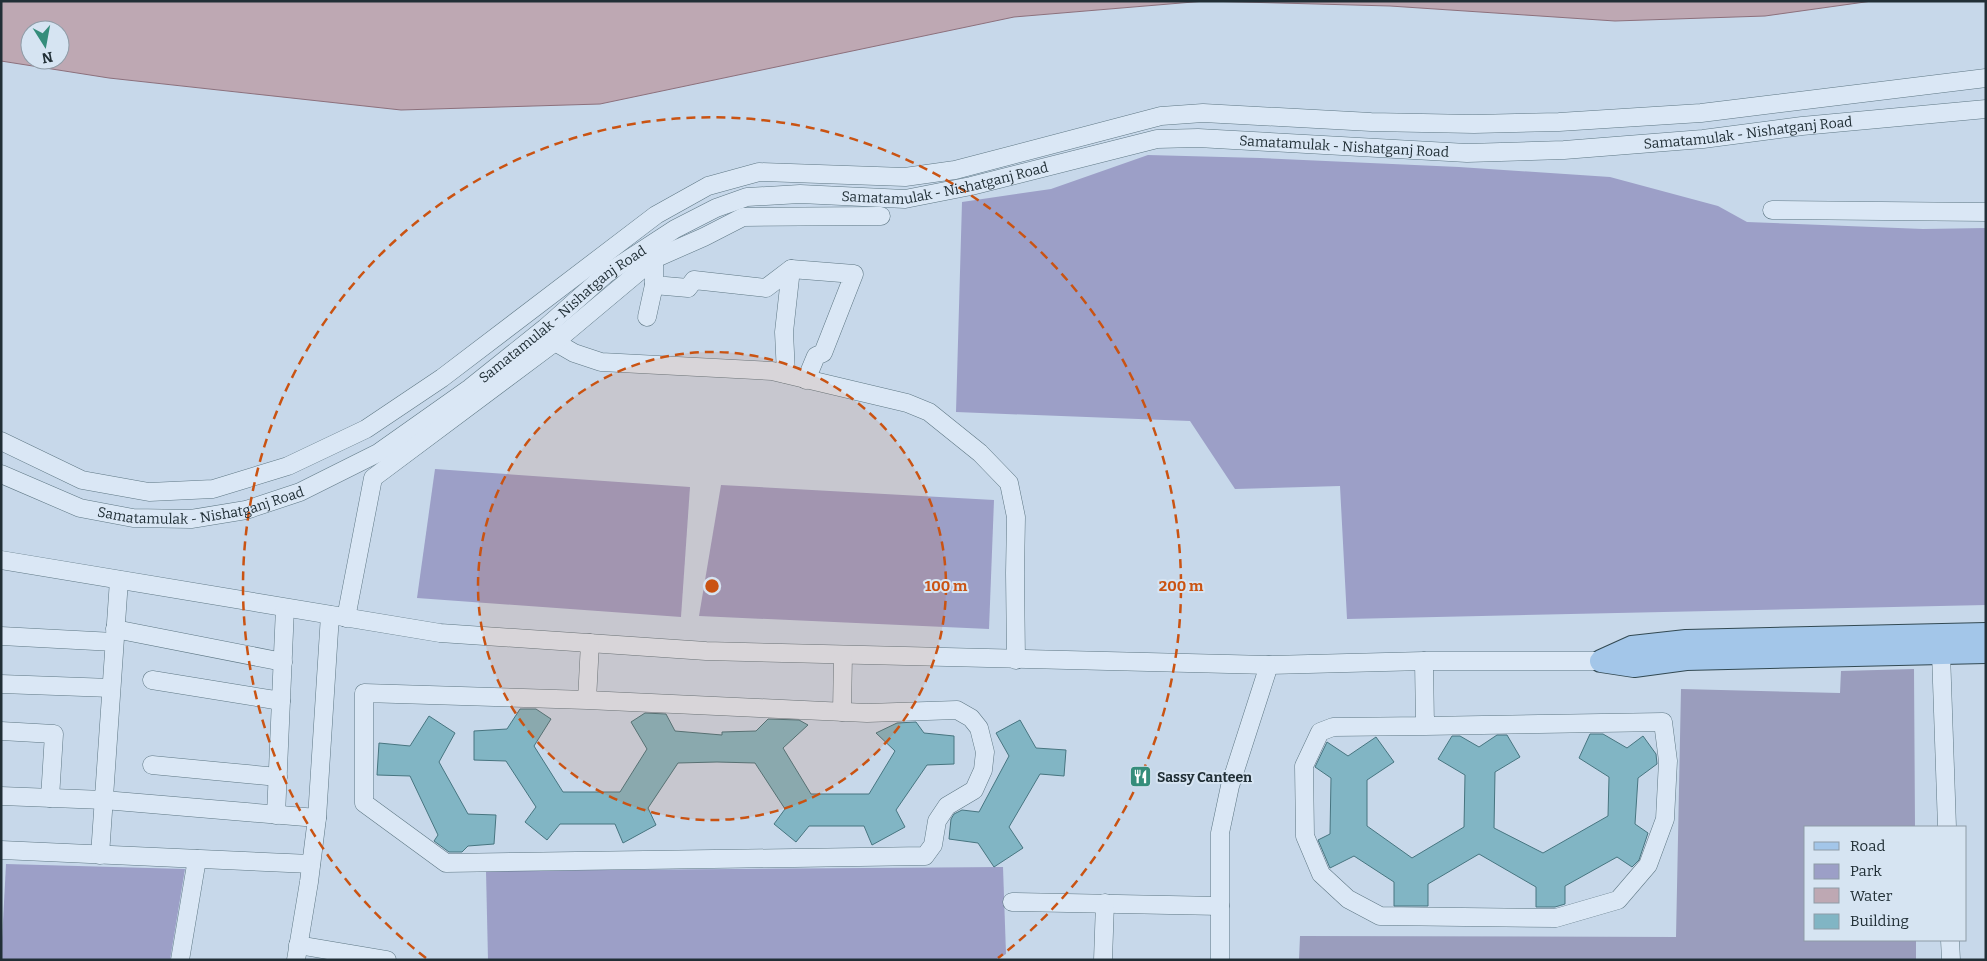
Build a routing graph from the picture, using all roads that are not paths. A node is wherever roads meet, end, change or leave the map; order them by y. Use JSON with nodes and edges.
{"nodes":[{"id":1,"x":1986,"y":78,"type":"edge"},
{"id":2,"x":1986,"y":109,"type":"edge"},
{"id":3,"x":1772,"y":210,"type":"dead end"},
{"id":4,"x":1986,"y":212,"type":"edge"},
{"id":5,"x":882,"y":216,"type":"dead end"},
{"id":6,"x":654,"y":259,"type":"junction"},
{"id":7,"x":791,"y":269,"type":"junction"},
{"id":8,"x":654,"y":284,"type":"junction"},
{"id":9,"x":647,"y":316,"type":"dead end"},
{"id":10,"x":554,"y":342,"type":"junction"},
{"id":11,"x":786,"y":374,"type":"junction"},
{"id":12,"x":806,"y":380,"type":"junction"},
{"id":13,"x":1,"y":441,"type":"edge"},
{"id":14,"x":1,"y":474,"type":"edge"},
{"id":15,"x":1,"y":560,"type":"edge"},
{"id":16,"x":119,"y":580,"type":"junction"},
{"id":17,"x":285,"y":608,"type":"junction"},
{"id":18,"x":338,"y":617,"type":"junction"},
{"id":19,"x":1986,"y":634,"type":"edge"},
{"id":20,"x":1,"y":636,"type":"edge"},
{"id":21,"x":115,"y":636,"type":"junction"},
{"id":22,"x":590,"y":643,"type":"junction"},
{"id":23,"x":1986,"y":652,"type":"edge"},
{"id":24,"x":1941,"y":653,"type":"junction"},
{"id":25,"x":842,"y":655,"type":"junction"},
{"id":26,"x":1016,"y":660,"type":"junction"},
{"id":27,"x":1424,"y":661,"type":"junction"},
{"id":28,"x":1601,"y":661,"type":"junction"},
{"id":29,"x":283,"y":662,"type":"junction"},
{"id":30,"x":1269,"y":665,"type":"junction"},
{"id":31,"x":152,"y":680,"type":"dead end"},
{"id":32,"x":1,"y":684,"type":"edge"},
{"id":33,"x":111,"y":688,"type":"junction"},
{"id":34,"x":587,"y":700,"type":"junction"},
{"id":35,"x":281,"y":701,"type":"junction"},
{"id":36,"x":842,"y":712,"type":"junction"},
{"id":37,"x":1426,"y":726,"type":"junction"},
{"id":38,"x":1,"y":731,"type":"edge"},
{"id":39,"x":152,"y":765,"type":"dead end"},
{"id":40,"x":278,"y":777,"type":"junction"},
{"id":41,"x":1,"y":796,"type":"edge"},
{"id":42,"x":50,"y":798,"type":"junction"},
{"id":43,"x":104,"y":800,"type":"junction"},
{"id":44,"x":276,"y":815,"type":"junction"},
{"id":45,"x":317,"y":818,"type":"junction"},
{"id":46,"x":1947,"y":826,"type":"edge"},
{"id":47,"x":1,"y":850,"type":"edge"},
{"id":48,"x":100,"y":854,"type":"junction"},
{"id":49,"x":196,"y":859,"type":"junction"},
{"id":50,"x":311,"y":864,"type":"junction"},
{"id":51,"x":1012,"y":902,"type":"dead end"},
{"id":52,"x":1105,"y":903,"type":"junction"},
{"id":53,"x":1220,"y":906,"type":"junction"},
{"id":54,"x":1950,"y":941,"type":"edge"},
{"id":55,"x":297,"y":952,"type":"edge"},
{"id":56,"x":180,"y":960,"type":"edge"},
{"id":57,"x":387,"y":960,"type":"edge"},
{"id":58,"x":1103,"y":960,"type":"edge"},
{"id":59,"x":1220,"y":960,"type":"edge"},
{"id":60,"x":1950,"y":960,"type":"edge"}],
"edges":[{"from":1,"to":13,"type":"street","name":"Samatamulak - Nishatganj Road"},
{"from":2,"to":14,"type":"street","name":"Samatamulak - Nishatganj Road"},
{"from":3,"to":4,"type":"street"},
{"from":5,"to":6,"type":"street"},
{"from":6,"to":8,"type":"street"},
{"from":6,"to":10,"type":"street"},
{"from":7,"to":8,"type":"street"},
{"from":7,"to":11,"type":"street"},
{"from":7,"to":12,"type":"street"},
{"from":8,"to":9,"type":"street"},
{"from":10,"to":11,"type":"street"},
{"from":10,"to":18,"type":"street"},
{"from":11,"to":12,"type":"street"},
{"from":12,"to":26,"type":"street"},
{"from":15,"to":16,"type":"street"},
{"from":16,"to":17,"type":"street"},
{"from":16,"to":21,"type":"street"},
{"from":17,"to":18,"type":"street"},
{"from":17,"to":29,"type":"street"},
{"from":18,"to":22,"type":"street"},
{"from":18,"to":45,"type":"street"},
{"from":19,"to":28,"type":"main road"},
{"from":20,"to":21,"type":"street"},
{"from":21,"to":29,"type":"street"},
{"from":21,"to":33,"type":"street"},
{"from":22,"to":25,"type":"street"},
{"from":22,"to":34,"type":"street"},
{"from":23,"to":24,"type":"main road"},
{"from":24,"to":28,"type":"main road"},
{"from":24,"to":46,"type":"street"},
{"from":25,"to":26,"type":"street"},
{"from":25,"to":36,"type":"street"},
{"from":26,"to":30,"type":"street"},
{"from":27,"to":28,"type":"street"},
{"from":27,"to":30,"type":"street"},
{"from":27,"to":37,"type":"street"},
{"from":29,"to":35,"type":"street"},
{"from":30,"to":53,"type":"street"},
{"from":31,"to":35,"type":"street"},
{"from":32,"to":33,"type":"street"},
{"from":33,"to":43,"type":"street"},
{"from":34,"to":36,"type":"street"},
{"from":34,"to":36,"type":"street"},
{"from":35,"to":40,"type":"street"},
{"from":37,"to":37,"type":"street"},
{"from":38,"to":42,"type":"street"},
{"from":39,"to":40,"type":"street"},
{"from":40,"to":44,"type":"street"},
{"from":41,"to":42,"type":"street"},
{"from":42,"to":43,"type":"street"},
{"from":43,"to":44,"type":"street"},
{"from":43,"to":48,"type":"street"},
{"from":44,"to":45,"type":"street"},
{"from":45,"to":50,"type":"street"},
{"from":47,"to":48,"type":"street"},
{"from":48,"to":49,"type":"street"},
{"from":49,"to":50,"type":"street"},
{"from":49,"to":56,"type":"street"},
{"from":50,"to":55,"type":"street"},
{"from":51,"to":52,"type":"street"},
{"from":52,"to":53,"type":"street"},
{"from":52,"to":58,"type":"street"},
{"from":53,"to":59,"type":"street"},
{"from":54,"to":60,"type":"street"},
{"from":55,"to":57,"type":"street"}]}
